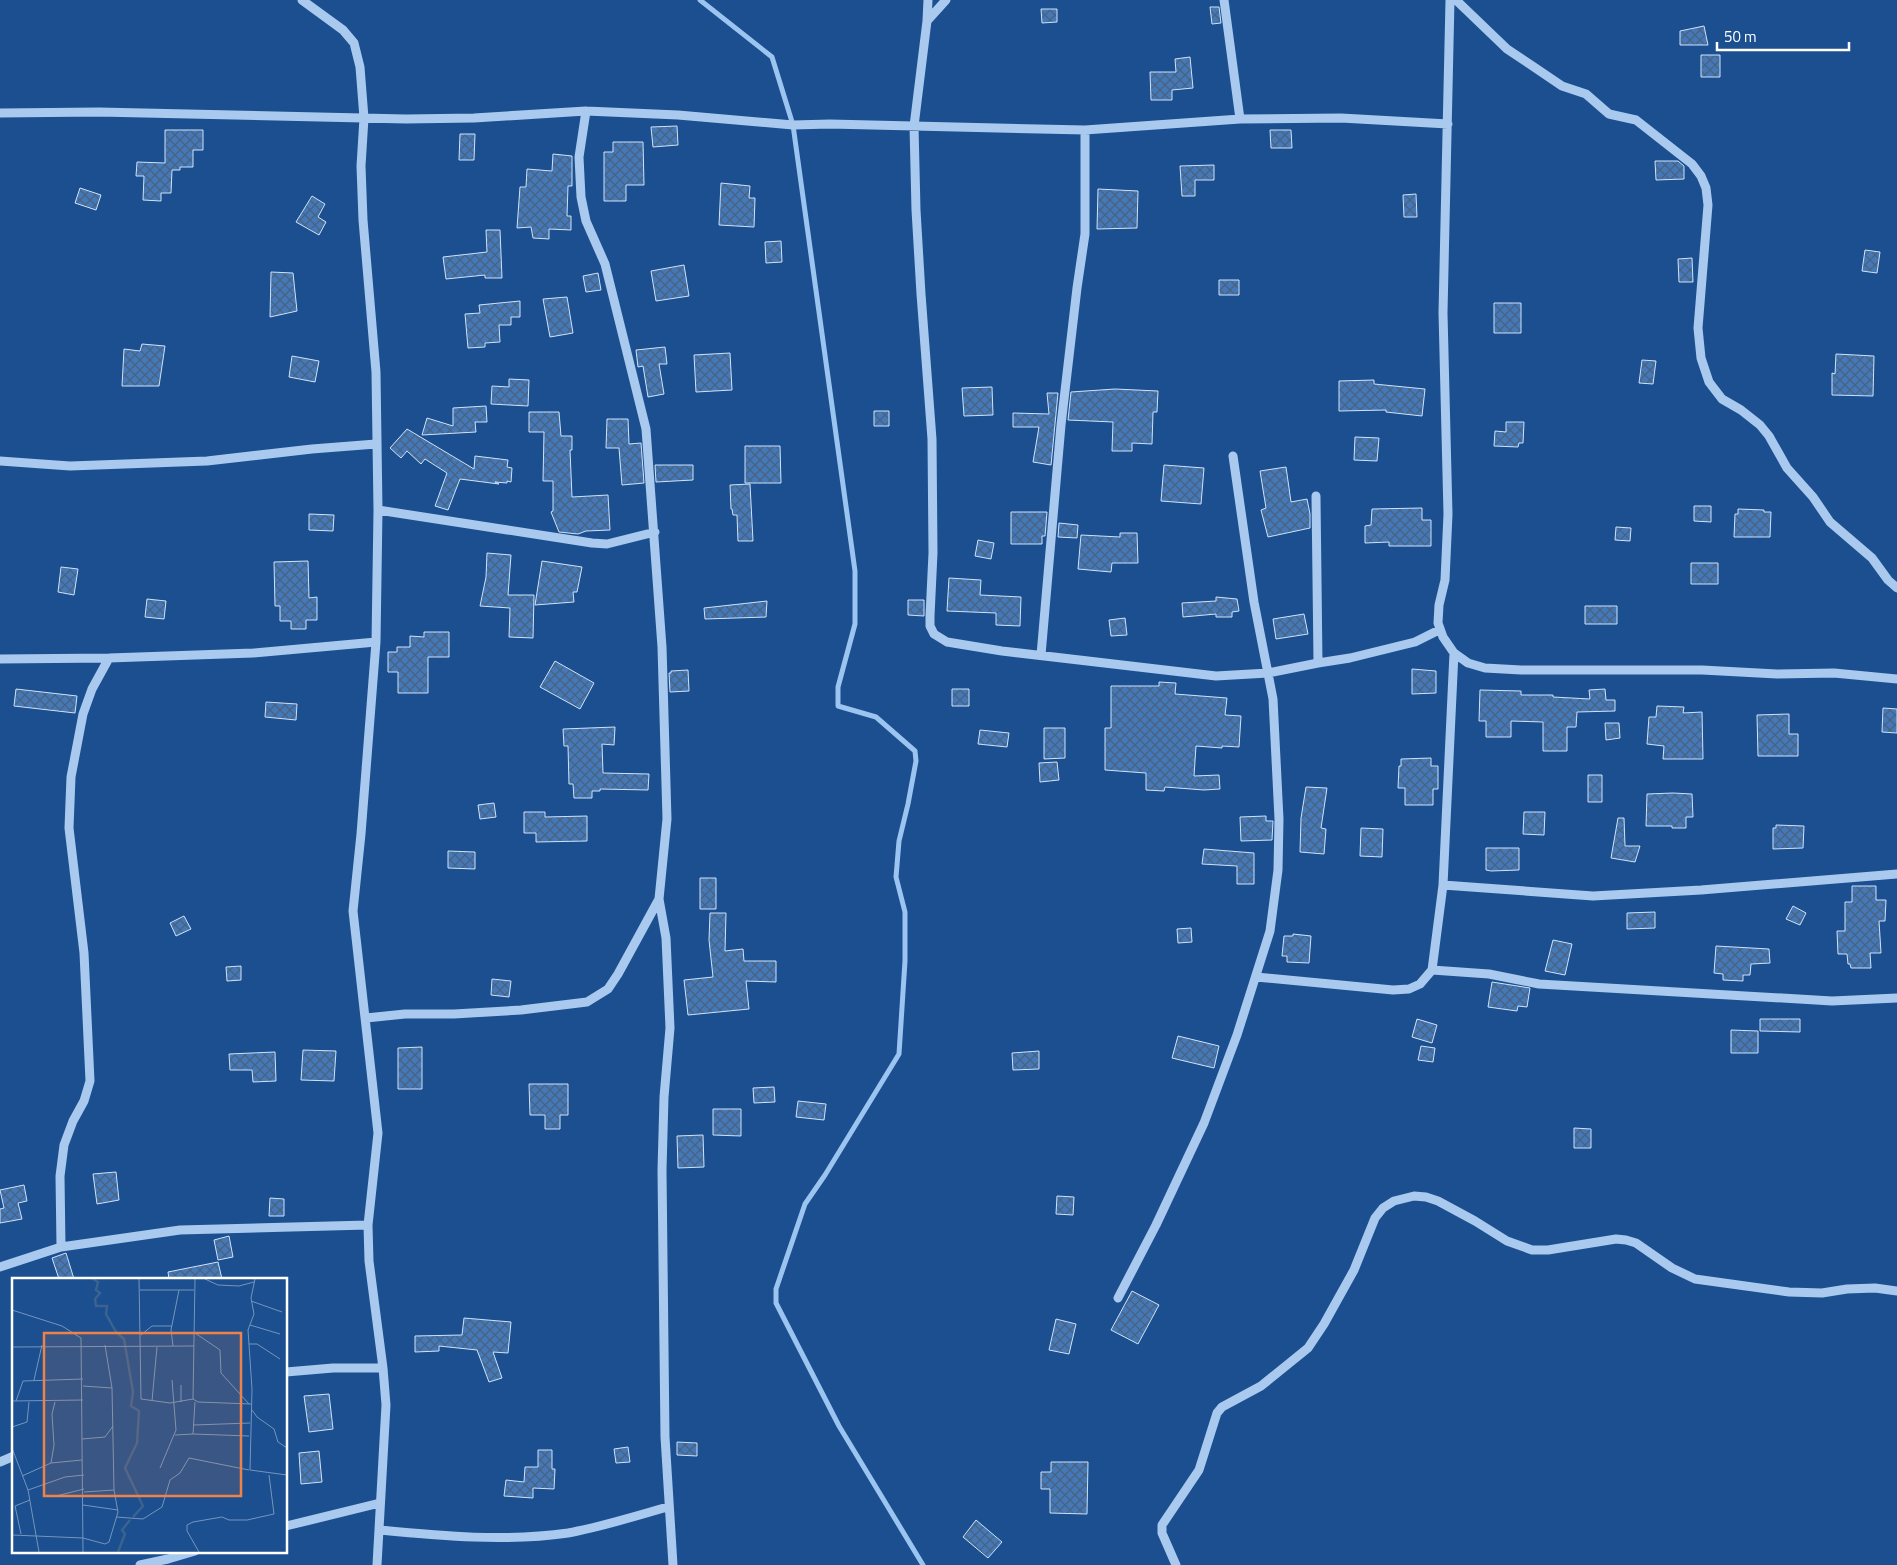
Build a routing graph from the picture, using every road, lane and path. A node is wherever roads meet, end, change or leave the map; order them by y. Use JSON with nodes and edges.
{"nodes":[{"id":1,"x":302,"y":0,"type":"edge"},
{"id":2,"x":928,"y":0,"type":"edge"},
{"id":3,"x":946,"y":0,"type":"edge"},
{"id":4,"x":1224,"y":0,"type":"edge"},
{"id":5,"x":1450,"y":0,"type":"edge"},
{"id":6,"x":1456,"y":0,"type":"edge"},
{"id":7,"x":928,"y":21,"type":"junction"},
{"id":8,"x":586,"y":111,"type":"junction"},
{"id":9,"x":0,"y":113,"type":"edge"},
{"id":10,"x":364,"y":118,"type":"junction"},
{"id":11,"x":1240,"y":119,"type":"junction"},
{"id":12,"x":1448,"y":124,"type":"junction"},
{"id":13,"x":914,"y":126,"type":"junction"},
{"id":14,"x":1085,"y":130,"type":"junction"},
{"id":15,"x":376,"y":444,"type":"junction"},
{"id":16,"x":1233,"y":456,"type":"dead end"},
{"id":17,"x":0,"y":461,"type":"edge"},
{"id":18,"x":1316,"y":496,"type":"dead end"},
{"id":19,"x":378,"y":510,"type":"junction"},
{"id":20,"x":654,"y":532,"type":"junction"},
{"id":21,"x":1897,"y":588,"type":"edge"},
{"id":22,"x":1439,"y":630,"type":"junction"},
{"id":23,"x":376,"y":642,"type":"junction"},
{"id":24,"x":1454,"y":653,"type":"junction"},
{"id":25,"x":1041,"y":655,"type":"junction"},
{"id":26,"x":109,"y":658,"type":"junction"},
{"id":27,"x":0,"y":659,"type":"edge"},
{"id":28,"x":1318,"y":663,"type":"junction"},
{"id":29,"x":1268,"y":673,"type":"junction"},
{"id":30,"x":1897,"y":679,"type":"edge"},
{"id":31,"x":1897,"y":874,"type":"edge"},
{"id":32,"x":1443,"y":885,"type":"junction"},
{"id":33,"x":659,"y":899,"type":"junction"},
{"id":34,"x":1432,"y":970,"type":"junction"},
{"id":35,"x":1256,"y":977,"type":"junction"},
{"id":36,"x":1897,"y":998,"type":"edge"},
{"id":37,"x":366,"y":1018,"type":"junction"},
{"id":38,"x":368,"y":1225,"type":"junction"},
{"id":39,"x":61,"y":1247,"type":"junction"},
{"id":40,"x":0,"y":1267,"type":"edge"},
{"id":41,"x":1897,"y":1291,"type":"edge"},
{"id":42,"x":1118,"y":1298,"type":"dead end"},
{"id":43,"x":383,"y":1368,"type":"junction"},
{"id":44,"x":288,"y":1372,"type":"edge"},
{"id":45,"x":12,"y":1457,"type":"edge"},
{"id":46,"x":0,"y":1462,"type":"edge"},
{"id":47,"x":380,"y":1503,"type":"junction"},
{"id":48,"x":668,"y":1507,"type":"junction"},
{"id":49,"x":288,"y":1526,"type":"edge"},
{"id":50,"x":380,"y":1530,"type":"junction"},
{"id":51,"x":192,"y":1552,"type":"edge"},
{"id":52,"x":140,"y":1565,"type":"edge"},
{"id":53,"x":377,"y":1565,"type":"edge"},
{"id":54,"x":673,"y":1565,"type":"edge"},
{"id":55,"x":1176,"y":1565,"type":"edge"}],
"edges":[{"from":1,"to":10,"type":"street"},
{"from":2,"to":7,"type":"street"},
{"from":3,"to":7,"type":"street"},
{"from":4,"to":11,"type":"street"},
{"from":5,"to":12,"type":"street"},
{"from":6,"to":21,"type":"street"},
{"from":7,"to":13,"type":"street"},
{"from":8,"to":10,"type":"street"},
{"from":8,"to":13,"type":"street"},
{"from":8,"to":20,"type":"street"},
{"from":9,"to":10,"type":"street"},
{"from":10,"to":15,"type":"street"},
{"from":11,"to":12,"type":"street"},
{"from":11,"to":14,"type":"street"},
{"from":12,"to":22,"type":"street"},
{"from":13,"to":14,"type":"street"},
{"from":13,"to":25,"type":"street"},
{"from":14,"to":25,"type":"street"},
{"from":15,"to":17,"type":"street"},
{"from":15,"to":19,"type":"street"},
{"from":16,"to":29,"type":"street"},
{"from":18,"to":28,"type":"street"},
{"from":19,"to":20,"type":"street"},
{"from":19,"to":23,"type":"street"},
{"from":20,"to":33,"type":"street"},
{"from":22,"to":24,"type":"street"},
{"from":22,"to":28,"type":"street"},
{"from":23,"to":26,"type":"street"},
{"from":23,"to":37,"type":"street"},
{"from":24,"to":30,"type":"street"},
{"from":24,"to":32,"type":"street"},
{"from":25,"to":29,"type":"street"},
{"from":26,"to":27,"type":"street"},
{"from":26,"to":39,"type":"street"},
{"from":28,"to":29,"type":"street"},
{"from":29,"to":35,"type":"street"},
{"from":31,"to":32,"type":"street"},
{"from":32,"to":34,"type":"street"},
{"from":33,"to":37,"type":"street"},
{"from":33,"to":48,"type":"street"},
{"from":34,"to":35,"type":"street"},
{"from":34,"to":36,"type":"street"},
{"from":35,"to":42,"type":"street"},
{"from":37,"to":38,"type":"street"},
{"from":38,"to":39,"type":"street"},
{"from":38,"to":43,"type":"street"},
{"from":39,"to":40,"type":"street"},
{"from":41,"to":55,"type":"street"},
{"from":43,"to":44,"type":"street"},
{"from":43,"to":47,"type":"street"},
{"from":45,"to":46,"type":"street"},
{"from":47,"to":49,"type":"street"},
{"from":47,"to":50,"type":"street"},
{"from":48,"to":50,"type":"street"},
{"from":48,"to":54,"type":"street"},
{"from":50,"to":53,"type":"street"},
{"from":51,"to":52,"type":"street"}]}
